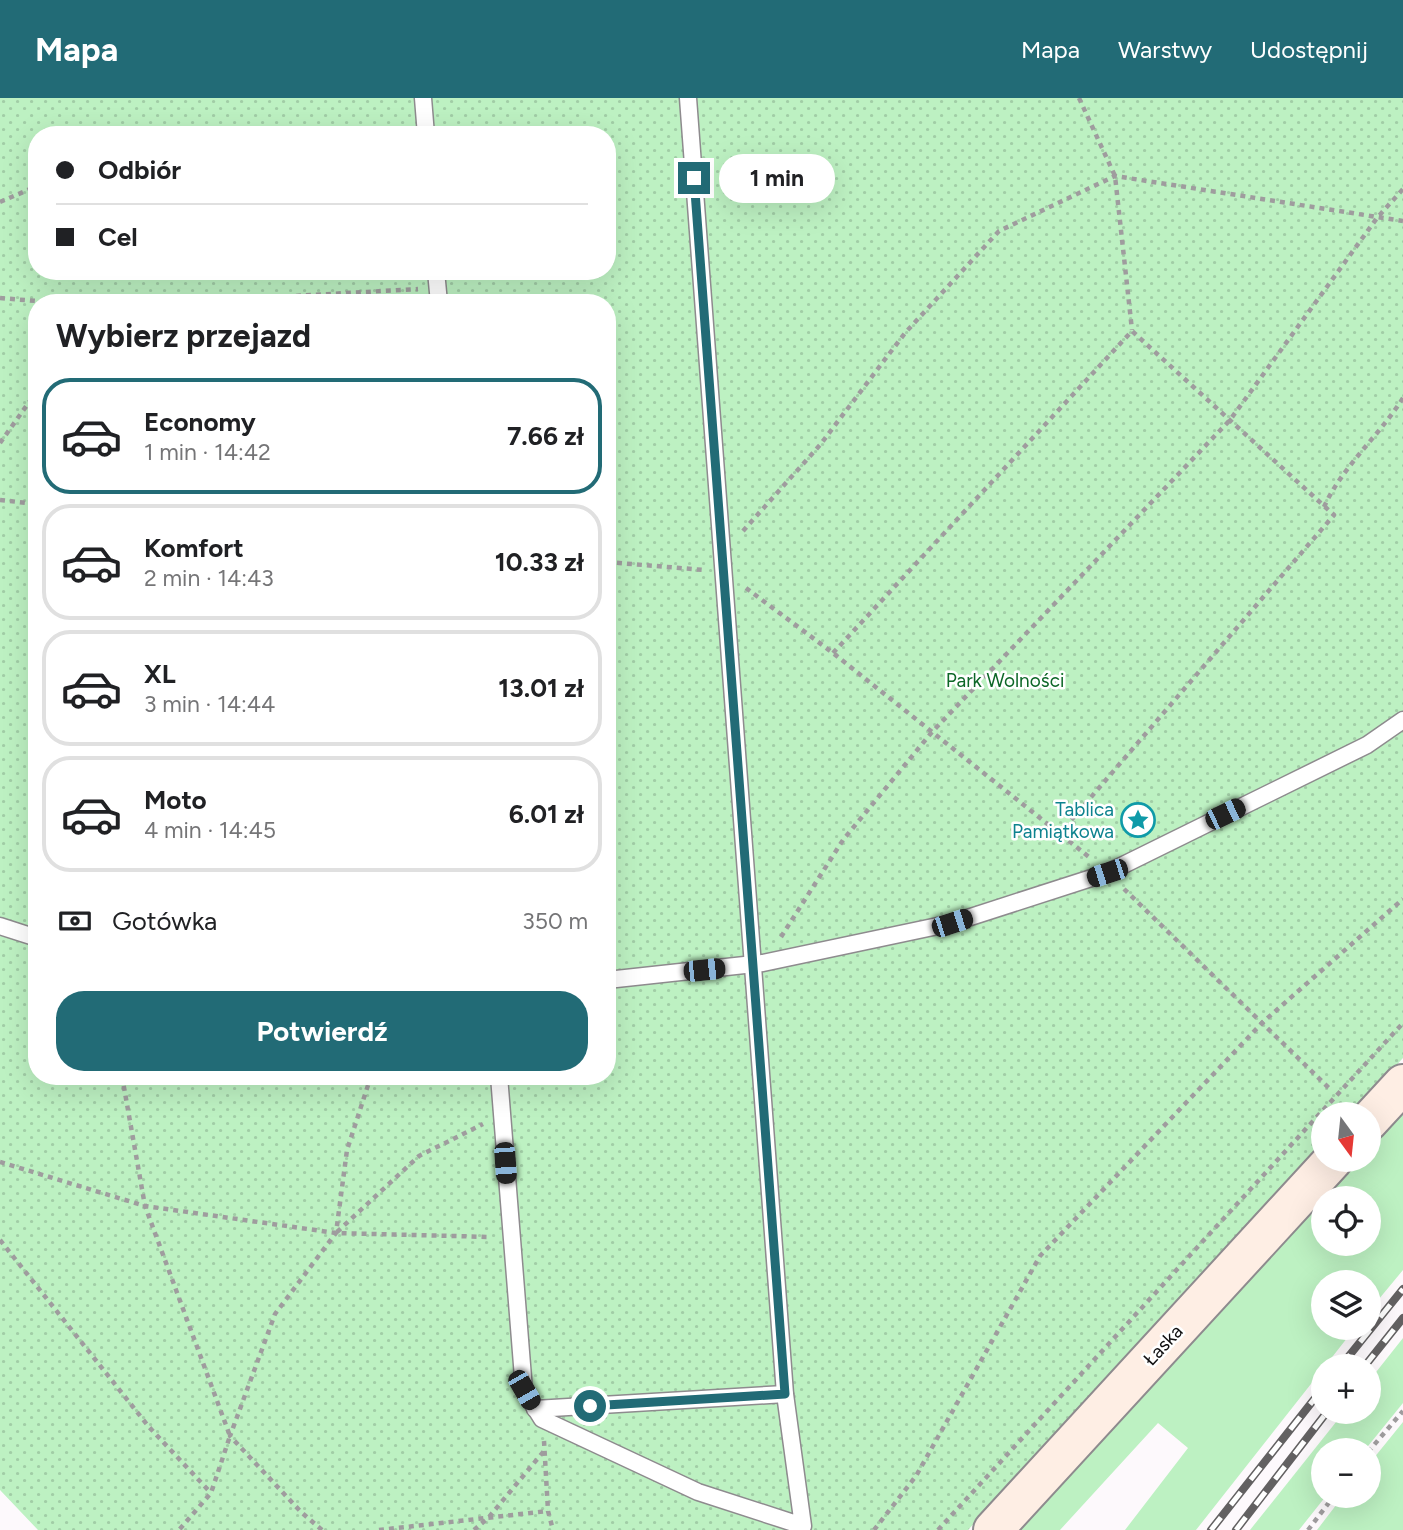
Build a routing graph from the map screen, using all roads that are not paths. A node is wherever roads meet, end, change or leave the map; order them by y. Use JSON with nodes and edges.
{"nodes":[{"id":1,"x":423,"y":98,"type":"edge"},
{"id":2,"x":688,"y":98,"type":"edge"},
{"id":3,"x":425,"y":126,"type":"edge"},
{"id":4,"x":1403,"y":720,"type":"edge"},
{"id":5,"x":0,"y":926,"type":"edge"},
{"id":6,"x":28,"y":935,"type":"edge"},
{"id":7,"x":758,"y":964,"type":"junction"},
{"id":8,"x":616,"y":979,"type":"edge"},
{"id":9,"x":1403,"y":1084,"type":"edge"},
{"id":10,"x":500,"y":1085,"type":"edge"},
{"id":11,"x":1381,"y":1108,"type":"edge"},
{"id":12,"x":1322,"y":1172,"type":"edge"},
{"id":13,"x":785,"y":1394,"type":"junction"},
{"id":14,"x":538,"y":1414,"type":"junction"},
{"id":15,"x":804,"y":1528,"type":"edge"},
{"id":16,"x":993,"y":1530,"type":"edge"}],
"edges":[{"from":1,"to":3,"type":"lane"},
{"from":2,"to":7,"type":"lane"},
{"from":4,"to":7,"type":"lane"},
{"from":5,"to":6,"type":"lane"},
{"from":7,"to":8,"type":"lane"},
{"from":7,"to":13,"type":"lane"},
{"from":9,"to":11,"type":"main road"},
{"from":10,"to":14,"type":"lane"},
{"from":12,"to":16,"type":"main road","name":"Łaska"},
{"from":13,"to":14,"type":"lane"},
{"from":13,"to":15,"type":"lane"},
{"from":14,"to":15,"type":"lane"}]}
